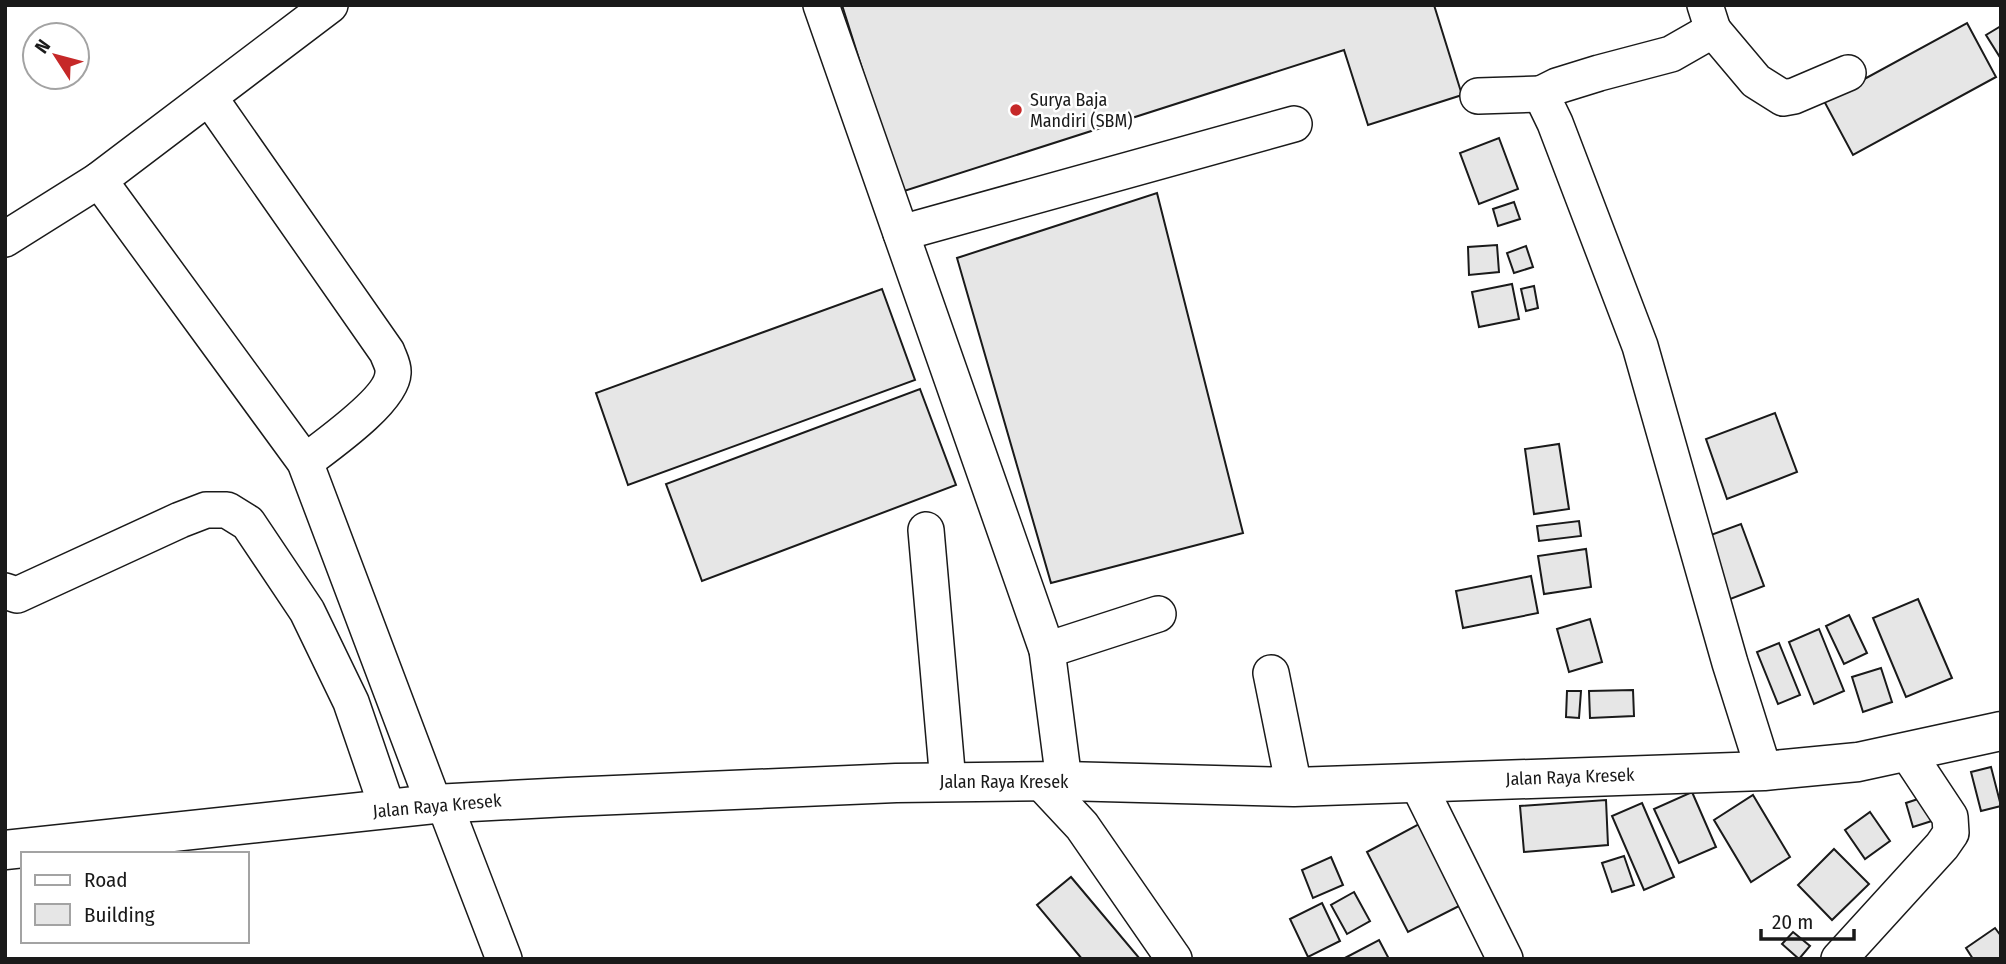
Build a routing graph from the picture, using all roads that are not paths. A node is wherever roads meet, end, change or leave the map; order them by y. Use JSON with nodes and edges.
{"nodes":[{"id":1,"x":330,"y":5,"type":"edge"},
{"id":2,"x":821,"y":5,"type":"edge"},
{"id":3,"x":1709,"y":17,"type":"edge"},
{"id":4,"x":1848,"y":72,"type":"dead end"},
{"id":5,"x":1541,"y":94,"type":"junction"},
{"id":6,"x":1478,"y":96,"type":"dead end"},
{"id":7,"x":209,"y":97,"type":"junction"},
{"id":8,"x":1294,"y":124,"type":"dead end"},
{"id":9,"x":99,"y":180,"type":"junction"},
{"id":10,"x":901,"y":233,"type":"junction"},
{"id":11,"x":5,"y":239,"type":"edge"},
{"id":12,"x":305,"y":462,"type":"junction"},
{"id":13,"x":926,"y":530,"type":"dead end"},
{"id":14,"x":5,"y":591,"type":"edge"},
{"id":15,"x":1158,"y":614,"type":"dead end"},
{"id":16,"x":1047,"y":650,"type":"junction"},
{"id":17,"x":1271,"y":673,"type":"dead end"},
{"id":18,"x":2001,"y":731,"type":"edge"},
{"id":19,"x":1907,"y":752,"type":"junction"},
{"id":20,"x":1764,"y":771,"type":"junction"},
{"id":21,"x":1052,"y":781,"type":"junction"},
{"id":22,"x":948,"y":782,"type":"junction"},
{"id":23,"x":1417,"y":782,"type":"junction"},
{"id":24,"x":1294,"y":787,"type":"junction"},
{"id":25,"x":439,"y":804,"type":"junction"},
{"id":26,"x":388,"y":810,"type":"junction"},
{"id":27,"x":5,"y":850,"type":"edge"},
{"id":28,"x":504,"y":959,"type":"edge"},
{"id":29,"x":1174,"y":959,"type":"edge"},
{"id":30,"x":1505,"y":959,"type":"edge"},
{"id":31,"x":1839,"y":959,"type":"edge"}],
"edges":[{"from":1,"to":7,"type":"street"},
{"from":2,"to":10,"type":"street"},
{"from":3,"to":4,"type":"street"},
{"from":3,"to":5,"type":"street"},
{"from":5,"to":6,"type":"street"},
{"from":5,"to":20,"type":"street"},
{"from":7,"to":9,"type":"street"},
{"from":7,"to":12,"type":"street"},
{"from":8,"to":10,"type":"street"},
{"from":9,"to":11,"type":"street"},
{"from":9,"to":12,"type":"street"},
{"from":10,"to":16,"type":"street"},
{"from":12,"to":25,"type":"street"},
{"from":13,"to":22,"type":"street"},
{"from":14,"to":26,"type":"street"},
{"from":15,"to":16,"type":"street"},
{"from":16,"to":21,"type":"street"},
{"from":17,"to":24,"type":"street"},
{"from":18,"to":19,"type":"main road","name":"Jalan Raya Kresek"},
{"from":19,"to":20,"type":"main road","name":"Jalan Raya Kresek"},
{"from":19,"to":31,"type":"street"},
{"from":20,"to":23,"type":"main road","name":"Jalan Raya Kresek"},
{"from":21,"to":22,"type":"main road","name":"Jalan Raya Kresek"},
{"from":21,"to":24,"type":"main road","name":"Jalan Raya Kresek"},
{"from":21,"to":29,"type":"street"},
{"from":22,"to":25,"type":"main road","name":"Jalan Raya Kresek"},
{"from":23,"to":24,"type":"main road","name":"Jalan Raya Kresek"},
{"from":23,"to":30,"type":"street"},
{"from":25,"to":26,"type":"main road","name":"Jalan Raya Kresek"},
{"from":25,"to":28,"type":"street"},
{"from":26,"to":27,"type":"main road","name":"Jalan Raya Kresek"}]}
